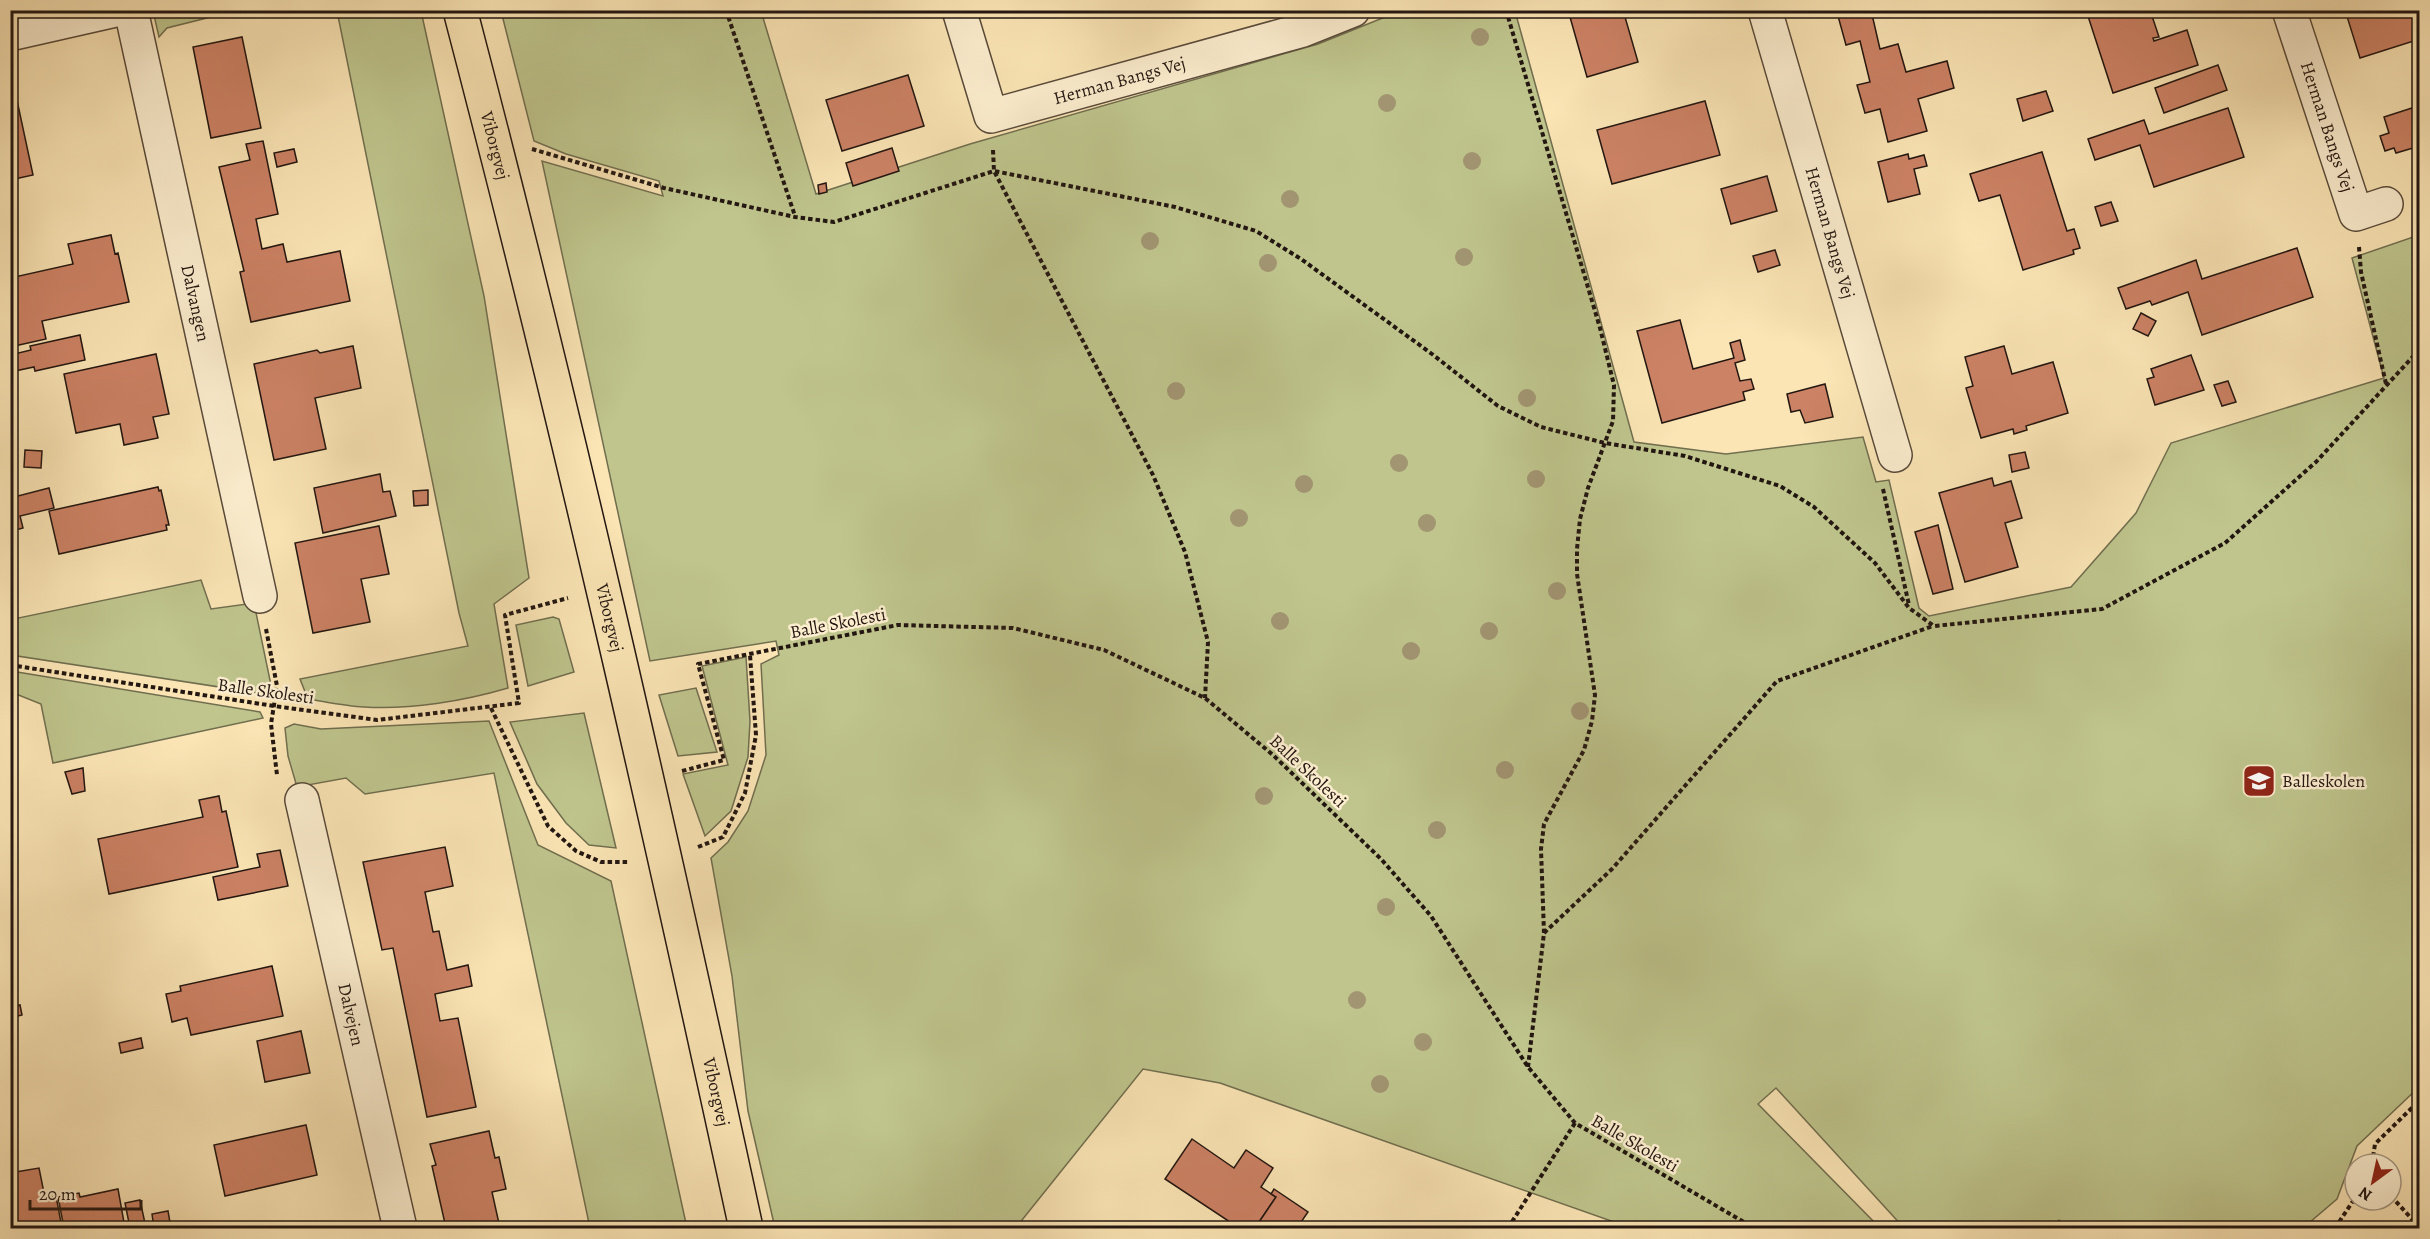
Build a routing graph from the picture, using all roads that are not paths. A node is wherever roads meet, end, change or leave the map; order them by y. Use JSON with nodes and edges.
{"nodes":[{"id":1,"x":116,"y":10,"type":"edge"},
{"id":2,"x":131,"y":10,"type":"edge"},
{"id":3,"x":460,"y":10,"type":"edge"},
{"id":4,"x":959,"y":10,"type":"edge"},
{"id":5,"x":1353,"y":10,"type":"edge"},
{"id":6,"x":1766,"y":10,"type":"edge"},
{"id":7,"x":2289,"y":10,"type":"edge"},
{"id":8,"x":10,"y":34,"type":"edge"},
{"id":9,"x":2371,"y":209,"type":"road end"},
{"id":10,"x":1895,"y":455,"type":"road end"},
{"id":11,"x":260,"y":596,"type":"road end"},
{"id":12,"x":302,"y":800,"type":"road end"},
{"id":13,"x":400,"y":1228,"type":"edge"},
{"id":14,"x":746,"y":1228,"type":"edge"}],
"edges":[{"from":1,"to":8,"type":"street"},
{"from":2,"to":11,"type":"street","name":"Dalvangen"},
{"from":3,"to":14,"type":"main road","name":"Viborgvej"},
{"from":4,"to":5,"type":"street","name":"Herman Bangs Vej"},
{"from":6,"to":10,"type":"street","name":"Herman Bangs Vej"},
{"from":7,"to":9,"type":"street","name":"Herman Bangs Vej"},
{"from":12,"to":13,"type":"street","name":"Dalvejen"}]}
